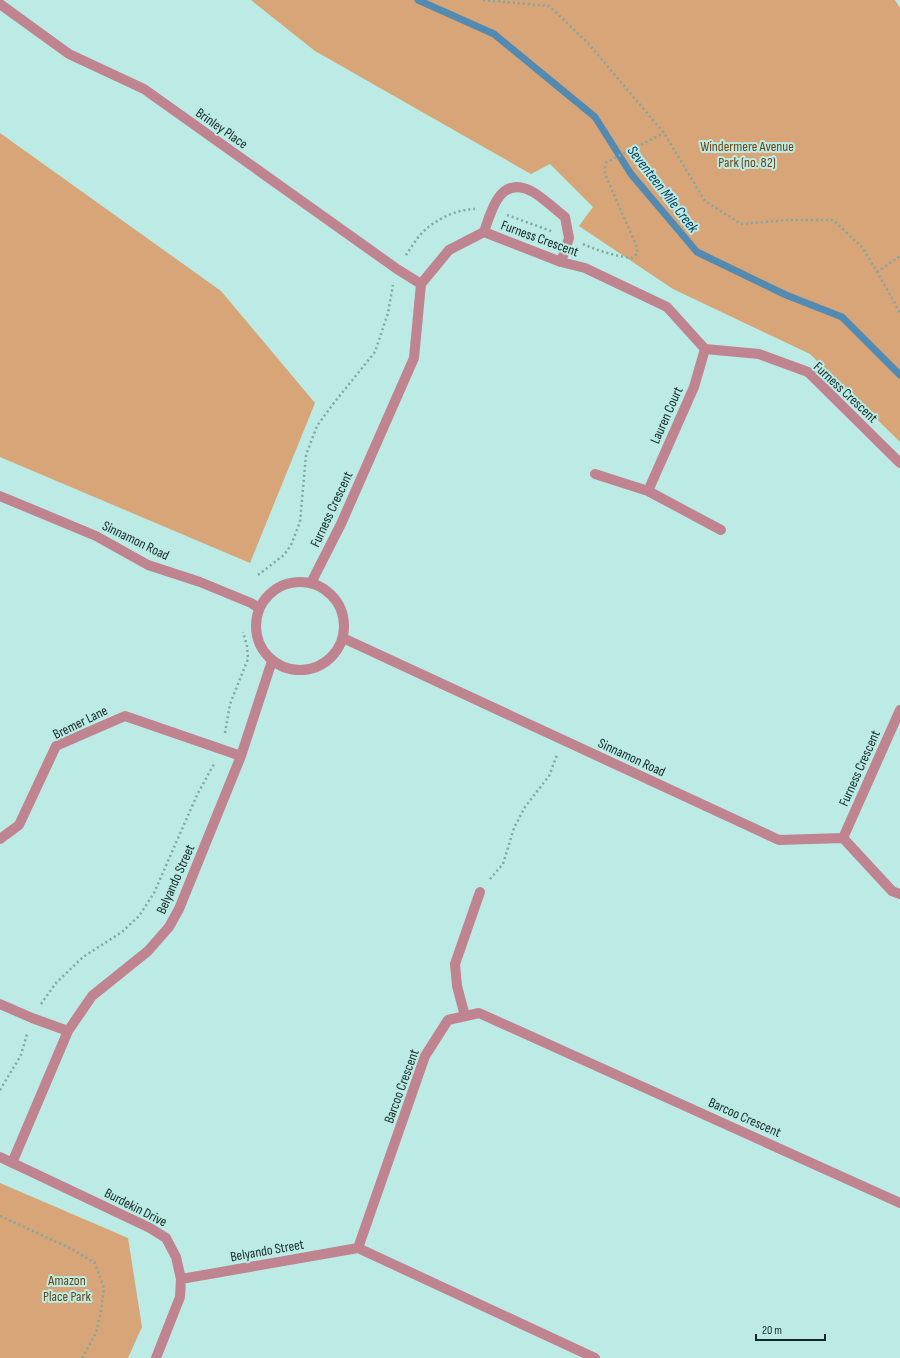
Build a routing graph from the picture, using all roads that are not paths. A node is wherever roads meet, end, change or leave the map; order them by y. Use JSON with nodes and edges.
{"nodes":[{"id":1,"x":0,"y":4,"type":"edge"},
{"id":2,"x":484,"y":232,"type":"junction"},
{"id":3,"x":561,"y":262,"type":"junction"},
{"id":4,"x":421,"y":284,"type":"junction"},
{"id":5,"x":705,"y":349,"type":"junction"},
{"id":6,"x":900,"y":463,"type":"edge"},
{"id":7,"x":595,"y":474,"type":"dead end"},
{"id":8,"x":648,"y":491,"type":"junction"},
{"id":9,"x":0,"y":496,"type":"edge"},
{"id":10,"x":721,"y":530,"type":"dead end"},
{"id":11,"x":311,"y":583,"type":"junction"},
{"id":12,"x":259,"y":608,"type":"junction"},
{"id":13,"x":343,"y":638,"type":"junction"},
{"id":14,"x":272,"y":661,"type":"junction"},
{"id":15,"x":900,"y":710,"type":"edge"},
{"id":16,"x":241,"y":756,"type":"junction"},
{"id":17,"x":843,"y":838,"type":"junction"},
{"id":18,"x":0,"y":839,"type":"edge"},
{"id":19,"x":480,"y":892,"type":"road end"},
{"id":20,"x":900,"y":894,"type":"edge"},
{"id":21,"x":0,"y":1004,"type":"edge"},
{"id":22,"x":465,"y":1016,"type":"junction"},
{"id":23,"x":68,"y":1031,"type":"junction"},
{"id":24,"x":0,"y":1157,"type":"edge"},
{"id":25,"x":12,"y":1163,"type":"junction"},
{"id":26,"x":900,"y":1202,"type":"edge"},
{"id":27,"x":358,"y":1248,"type":"junction"},
{"id":28,"x":181,"y":1279,"type":"junction"},
{"id":29,"x":156,"y":1358,"type":"edge"},
{"id":30,"x":595,"y":1358,"type":"edge"}],
"edges":[{"from":1,"to":4,"type":"street","name":"Brinley Place"},
{"from":2,"to":3,"type":"street","name":"Furness Crescent"},
{"from":2,"to":3,"type":"street"},
{"from":2,"to":4,"type":"street","name":"Furness Crescent"},
{"from":3,"to":5,"type":"street","name":"Furness Crescent"},
{"from":4,"to":11,"type":"street","name":"Furness Crescent"},
{"from":5,"to":6,"type":"street","name":"Furness Crescent"},
{"from":5,"to":8,"type":"street","name":"Lauren Court"},
{"from":7,"to":8,"type":"street"},
{"from":8,"to":10,"type":"street"},
{"from":9,"to":12,"type":"street","name":"Sinnamon Road"},
{"from":11,"to":12,"type":"street"},
{"from":11,"to":13,"type":"street"},
{"from":12,"to":14,"type":"street"},
{"from":13,"to":14,"type":"street"},
{"from":13,"to":17,"type":"street","name":"Sinnamon Road"},
{"from":14,"to":16,"type":"street","name":"Belyando Street"},
{"from":15,"to":17,"type":"street","name":"Furness Crescent"},
{"from":16,"to":18,"type":"street","name":"Bremer Lane"},
{"from":16,"to":23,"type":"street","name":"Belyando Street"},
{"from":17,"to":20,"type":"street"},
{"from":19,"to":22,"type":"street"},
{"from":21,"to":23,"type":"street"},
{"from":22,"to":26,"type":"street","name":"Barcoo Crescent"},
{"from":22,"to":27,"type":"street","name":"Barcoo Crescent"},
{"from":23,"to":25,"type":"street","name":"Belyando Street"},
{"from":24,"to":25,"type":"street","name":"Burdekin Drive"},
{"from":25,"to":28,"type":"street","name":"Burdekin Drive"},
{"from":27,"to":28,"type":"street","name":"Belyando Street"},
{"from":27,"to":30,"type":"street"},
{"from":28,"to":29,"type":"street","name":"Burdekin Drive"}]}
